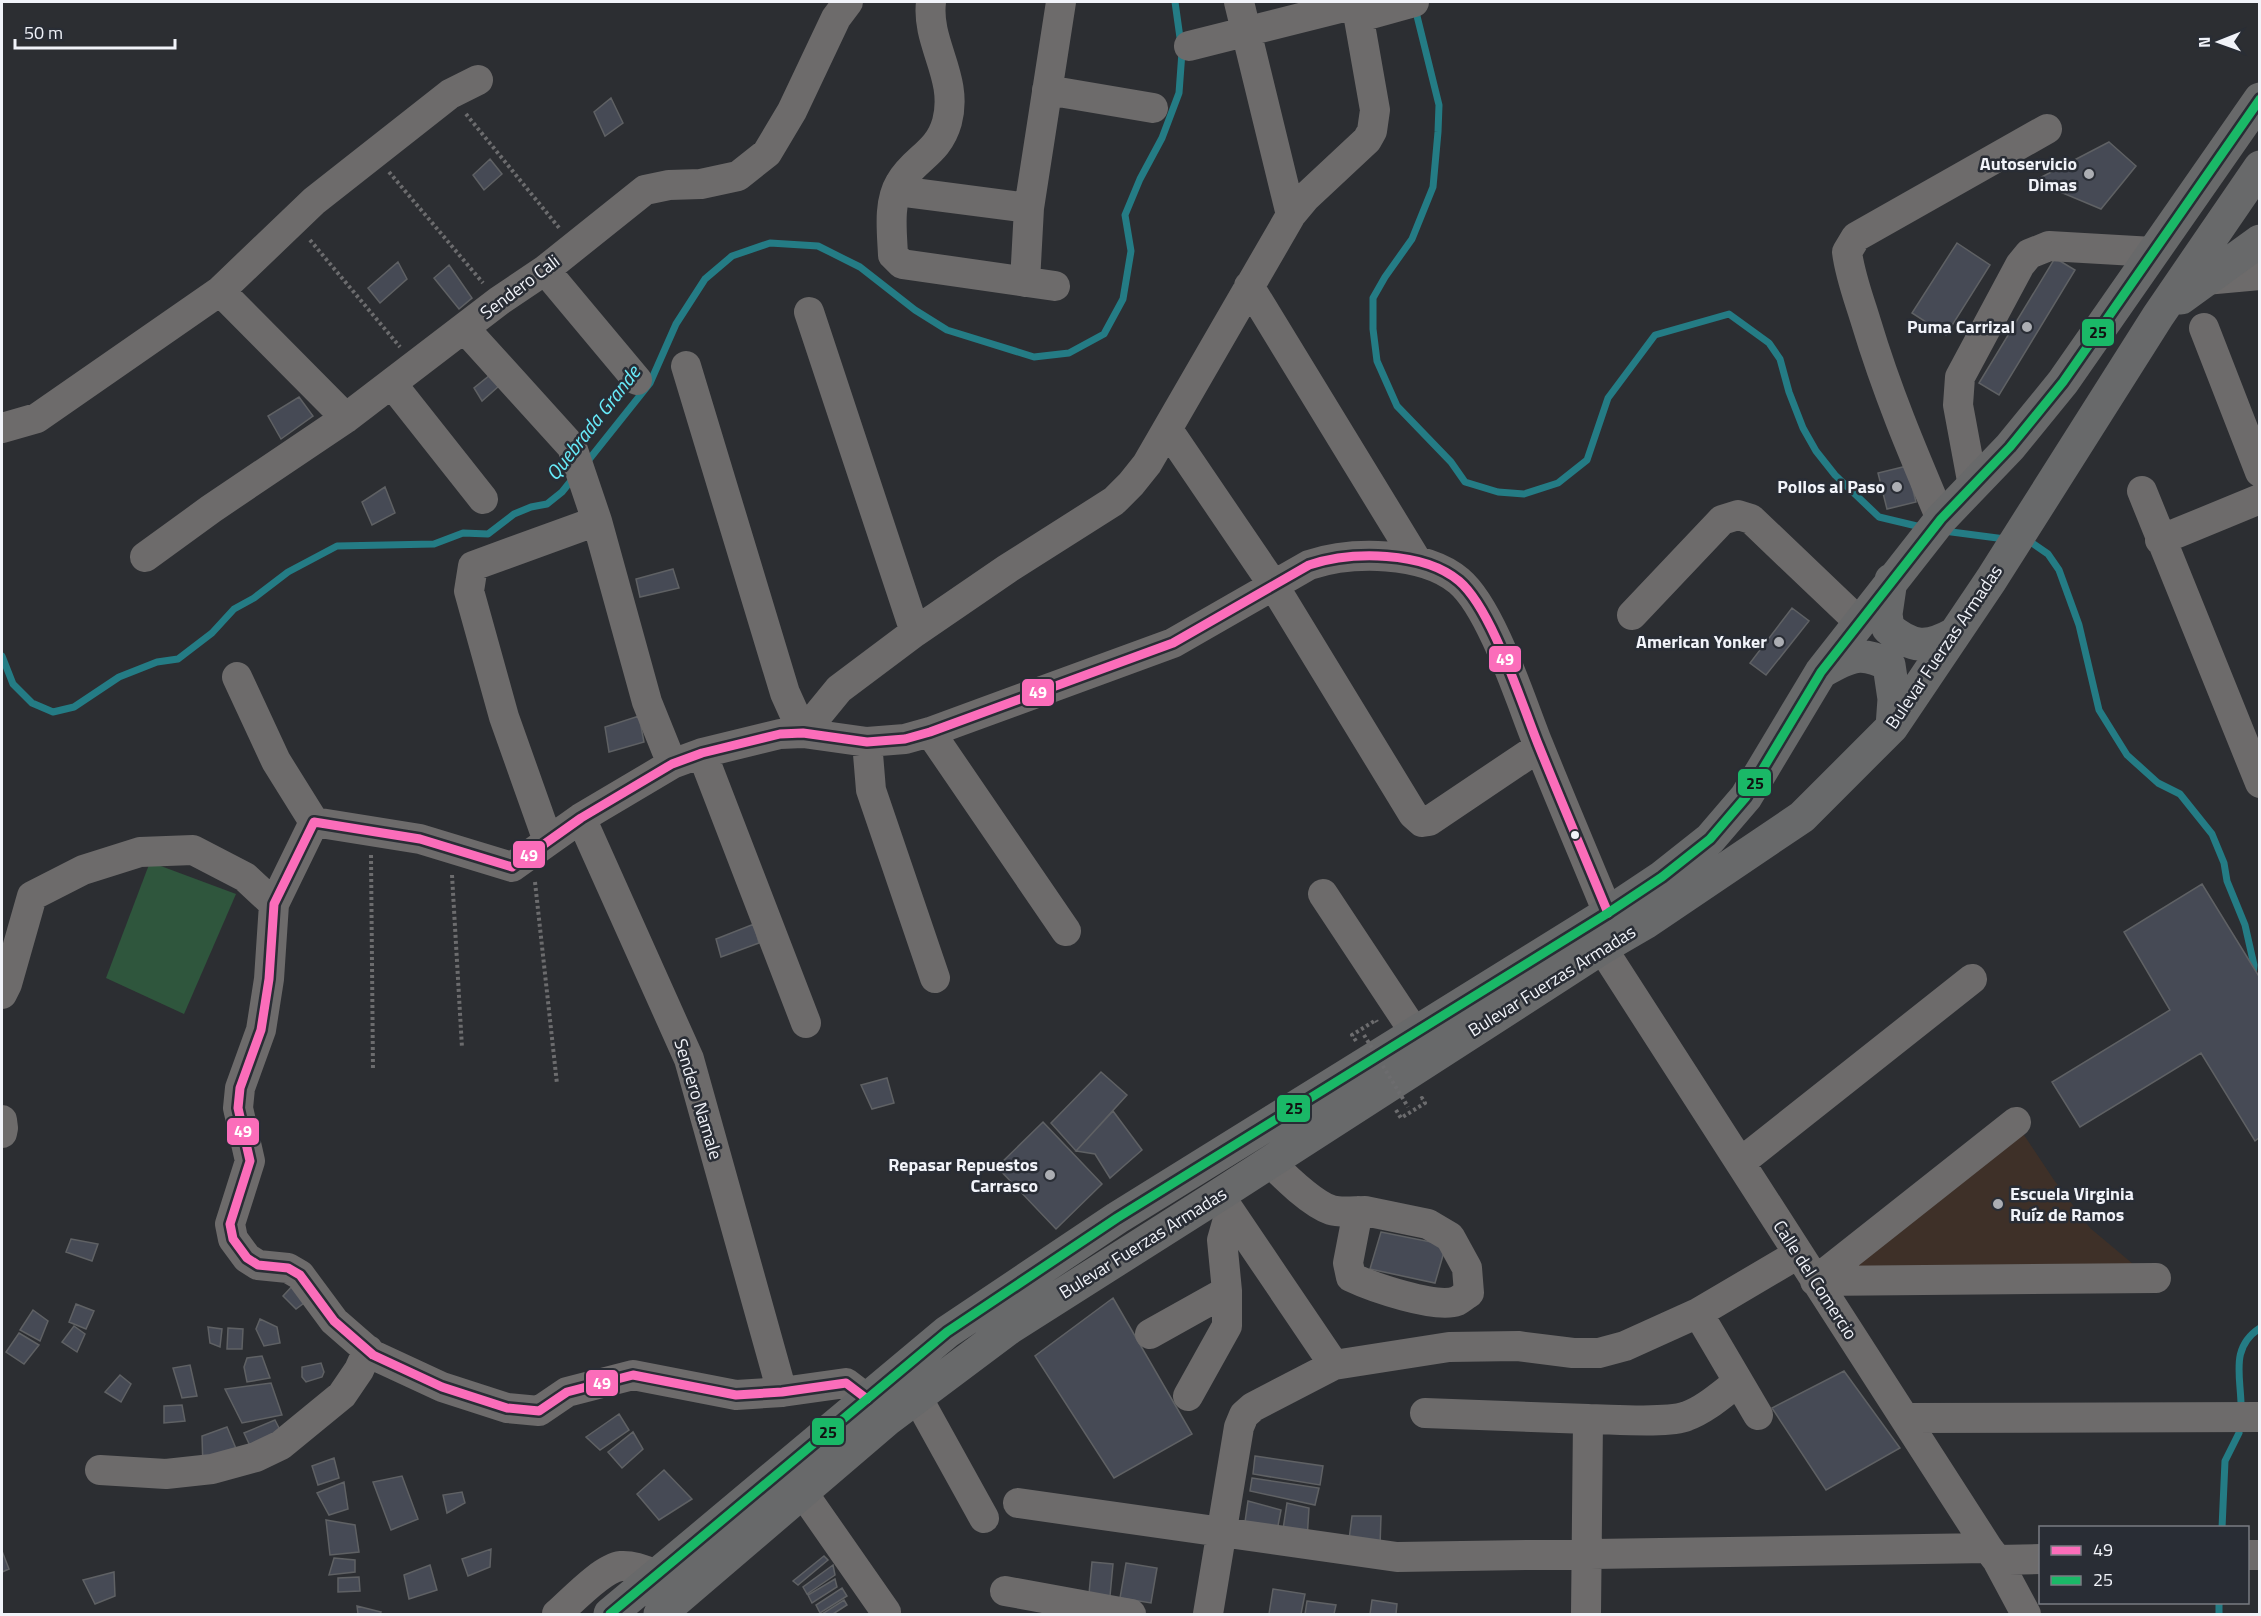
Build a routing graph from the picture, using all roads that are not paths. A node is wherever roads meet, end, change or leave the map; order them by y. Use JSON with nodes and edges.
{"nodes":[{"id":1,"x":848,"y":2,"type":"edge"},
{"id":2,"x":931,"y":2,"type":"edge"},
{"id":3,"x":1061,"y":2,"type":"edge"},
{"id":4,"x":1239,"y":2,"type":"edge"},
{"id":5,"x":1414,"y":2,"type":"edge"},
{"id":6,"x":1357,"y":8,"type":"edge"},
{"id":7,"x":1247,"y":31,"type":"junction"},
{"id":8,"x":1189,"y":46,"type":"dead end"},
{"id":9,"x":478,"y":80,"type":"dead end"},
{"id":10,"x":1047,"y":90,"type":"junction"},
{"id":11,"x":2259,"y":99,"type":"edge"},
{"id":12,"x":1154,"y":108,"type":"dead end"},
{"id":13,"x":2047,"y":129,"type":"dead end"},
{"id":14,"x":2259,"y":167,"type":"edge"},
{"id":15,"x":898,"y":190,"type":"junction"},
{"id":16,"x":1029,"y":208,"type":"junction"},
{"id":17,"x":1291,"y":215,"type":"junction"},
{"id":18,"x":2259,"y":242,"type":"edge"},
{"id":19,"x":2153,"y":252,"type":"junction"},
{"id":20,"x":545,"y":270,"type":"junction"},
{"id":21,"x":2259,"y":275,"type":"edge"},
{"id":22,"x":2205,"y":280,"type":"junction"},
{"id":23,"x":1025,"y":282,"type":"junction"},
{"id":24,"x":1055,"y":286,"type":"dead end"},
{"id":25,"x":1250,"y":286,"type":"junction"},
{"id":26,"x":220,"y":291,"type":"junction"},
{"id":27,"x":809,"y":312,"type":"dead end"},
{"id":28,"x":2158,"y":316,"type":"junction"},
{"id":29,"x":2204,"y":328,"type":"dead end"},
{"id":30,"x":465,"y":329,"type":"junction"},
{"id":31,"x":686,"y":366,"type":"dead end"},
{"id":32,"x":637,"y":380,"type":"dead end"},
{"id":33,"x":392,"y":384,"type":"junction"},
{"id":34,"x":346,"y":418,"type":"junction"},
{"id":35,"x":2,"y":428,"type":"edge"},
{"id":36,"x":1168,"y":430,"type":"junction"},
{"id":37,"x":2259,"y":472,"type":"edge"},
{"id":38,"x":1972,"y":486,"type":"junction"},
{"id":39,"x":2142,"y":491,"type":"dead end"},
{"id":40,"x":483,"y":499,"type":"dead end"},
{"id":41,"x":2259,"y":499,"type":"edge"},
{"id":42,"x":1941,"y":519,"type":"junction"},
{"id":43,"x":597,"y":521,"type":"junction"},
{"id":44,"x":2160,"y":540,"type":"junction"},
{"id":45,"x":145,"y":557,"type":"dead end"},
{"id":46,"x":1417,"y":561,"type":"junction"},
{"id":47,"x":1891,"y":580,"type":"junction"},
{"id":48,"x":1274,"y":586,"type":"junction"},
{"id":49,"x":1632,"y":615,"type":"dead end"},
{"id":50,"x":1859,"y":622,"type":"junction"},
{"id":51,"x":915,"y":632,"type":"junction"},
{"id":52,"x":1954,"y":634,"type":"junction"},
{"id":53,"x":1821,"y":672,"type":"junction"},
{"id":54,"x":237,"y":677,"type":"dead end"},
{"id":55,"x":1892,"y":727,"type":"junction"},
{"id":56,"x":930,"y":732,"type":"junction"},
{"id":57,"x":803,"y":733,"type":"junction"},
{"id":58,"x":867,"y":742,"type":"junction"},
{"id":59,"x":1539,"y":747,"type":"junction"},
{"id":60,"x":702,"y":753,"type":"junction"},
{"id":61,"x":672,"y":764,"type":"junction"},
{"id":62,"x":2259,"y":780,"type":"edge"},
{"id":63,"x":581,"y":818,"type":"junction"},
{"id":64,"x":314,"y":822,"type":"junction"},
{"id":65,"x":540,"y":846,"type":"junction"},
{"id":66,"x":1323,"y":894,"type":"dead end"},
{"id":67,"x":274,"y":904,"type":"junction"},
{"id":68,"x":1608,"y":913,"type":"junction"},
{"id":69,"x":1066,"y":931,"type":"dead end"},
{"id":70,"x":1602,"y":948,"type":"junction"},
{"id":71,"x":935,"y":978,"type":"dead end"},
{"id":72,"x":1972,"y":979,"type":"dead end"},
{"id":73,"x":2,"y":994,"type":"edge"},
{"id":74,"x":806,"y":1023,"type":"dead end"},
{"id":75,"x":1415,"y":1033,"type":"junction"},
{"id":76,"x":2,"y":1120,"type":"edge"},
{"id":77,"x":2016,"y":1122,"type":"dead end"},
{"id":78,"x":2,"y":1133,"type":"edge"},
{"id":79,"x":1270,"y":1162,"type":"junction"},
{"id":80,"x":1741,"y":1162,"type":"junction"},
{"id":81,"x":1225,"y":1204,"type":"junction"},
{"id":82,"x":1358,"y":1211,"type":"dead end"},
{"id":83,"x":1798,"y":1254,"type":"junction"},
{"id":84,"x":2156,"y":1278,"type":"dead end"},
{"id":85,"x":1815,"y":1281,"type":"junction"},
{"id":86,"x":1227,"y":1291,"type":"junction"},
{"id":87,"x":1698,"y":1313,"type":"junction"},
{"id":88,"x":1150,"y":1334,"type":"dead end"},
{"id":89,"x":368,"y":1350,"type":"junction"},
{"id":90,"x":1334,"y":1365,"type":"junction"},
{"id":91,"x":1738,"y":1382,"type":"junction"},
{"id":92,"x":782,"y":1392,"type":"junction"},
{"id":93,"x":1188,"y":1396,"type":"dead end"},
{"id":94,"x":917,"y":1397,"type":"junction"},
{"id":95,"x":867,"y":1399,"type":"junction"},
{"id":96,"x":1425,"y":1413,"type":"dead end"},
{"id":97,"x":1758,"y":1415,"type":"dead end"},
{"id":98,"x":2259,"y":1417,"type":"edge"},
{"id":99,"x":1905,"y":1418,"type":"junction"},
{"id":100,"x":1588,"y":1419,"type":"junction"},
{"id":101,"x":100,"y":1470,"type":"dead end"},
{"id":102,"x":803,"y":1492,"type":"junction"},
{"id":103,"x":1018,"y":1503,"type":"dead end"},
{"id":104,"x":984,"y":1518,"type":"dead end"},
{"id":105,"x":1222,"y":1532,"type":"junction"},
{"id":106,"x":1587,"y":1553,"type":"junction"},
{"id":107,"x":1992,"y":1554,"type":"junction"},
{"id":108,"x":2039,"y":1559,"type":"edge"},
{"id":109,"x":657,"y":1575,"type":"junction"},
{"id":110,"x":1005,"y":1592,"type":"dead end"},
{"id":111,"x":886,"y":1612,"type":"dead end"},
{"id":112,"x":557,"y":1614,"type":"edge"},
{"id":113,"x":610,"y":1614,"type":"edge"},
{"id":114,"x":660,"y":1614,"type":"edge"},
{"id":115,"x":1131,"y":1614,"type":"edge"},
{"id":116,"x":1208,"y":1614,"type":"edge"},
{"id":117,"x":1586,"y":1614,"type":"edge"},
{"id":118,"x":2026,"y":1614,"type":"edge"}],
"edges":[{"from":1,"to":20,"type":"street","name":"Sendero Cali"},
{"from":2,"to":15,"type":"street"},
{"from":3,"to":10,"type":"street"},
{"from":4,"to":7,"type":"street"},
{"from":5,"to":6,"type":"street"},
{"from":6,"to":7,"type":"street"},
{"from":6,"to":17,"type":"street"},
{"from":7,"to":8,"type":"street"},
{"from":7,"to":17,"type":"street"},
{"from":9,"to":26,"type":"street"},
{"from":10,"to":12,"type":"street"},
{"from":10,"to":16,"type":"street"},
{"from":11,"to":19,"type":"highway","name":"Bulevar Fuerzas Armadas"},
{"from":13,"to":42,"type":"street"},
{"from":14,"to":28,"type":"highway","name":"Bulevar Fuerzas Armadas"},
{"from":15,"to":16,"type":"street"},
{"from":15,"to":23,"type":"street"},
{"from":16,"to":23,"type":"street"},
{"from":17,"to":25,"type":"street"},
{"from":18,"to":22,"type":"highway"},
{"from":19,"to":38,"type":"highway","name":"Bulevar Fuerzas Armadas"},
{"from":19,"to":38,"type":"street"},
{"from":20,"to":30,"type":"street","name":"Sendero Cali"},
{"from":20,"to":32,"type":"street"},
{"from":21,"to":22,"type":"street"},
{"from":22,"to":28,"type":"highway"},
{"from":23,"to":24,"type":"street"},
{"from":25,"to":36,"type":"street"},
{"from":25,"to":46,"type":"street"},
{"from":26,"to":34,"type":"street"},
{"from":26,"to":35,"type":"street"},
{"from":27,"to":51,"type":"street"},
{"from":28,"to":52,"type":"highway","name":"Bulevar Fuerzas Armadas"},
{"from":29,"to":37,"type":"street"},
{"from":30,"to":33,"type":"street","name":"Sendero Cali"},
{"from":30,"to":43,"type":"street"},
{"from":31,"to":57,"type":"street"},
{"from":33,"to":34,"type":"street","name":"Sendero Cali"},
{"from":33,"to":40,"type":"street"},
{"from":34,"to":45,"type":"street","name":"Sendero Cali"},
{"from":36,"to":48,"type":"street"},
{"from":36,"to":51,"type":"street"},
{"from":38,"to":42,"type":"highway","name":"Bulevar Fuerzas Armadas"},
{"from":39,"to":44,"type":"street"},
{"from":41,"to":44,"type":"street"},
{"from":42,"to":47,"type":"highway","name":"Bulevar Fuerzas Armadas"},
{"from":43,"to":61,"type":"street"},
{"from":43,"to":65,"type":"street"},
{"from":44,"to":62,"type":"street"},
{"from":46,"to":48,"type":"street"},
{"from":46,"to":59,"type":"street"},
{"from":47,"to":50,"type":"highway","name":"Bulevar Fuerzas Armadas"},
{"from":47,"to":52,"type":"highway"},
{"from":48,"to":56,"type":"street"},
{"from":48,"to":59,"type":"street"},
{"from":49,"to":50,"type":"street"},
{"from":50,"to":53,"type":"highway","name":"Bulevar Fuerzas Armadas"},
{"from":51,"to":57,"type":"street"},
{"from":52,"to":55,"type":"highway","name":"Bulevar Fuerzas Armadas"},
{"from":53,"to":55,"type":"highway"},
{"from":53,"to":68,"type":"highway","name":"Bulevar Fuerzas Armadas"},
{"from":54,"to":64,"type":"street"},
{"from":55,"to":70,"type":"highway","name":"Bulevar Fuerzas Armadas"},
{"from":56,"to":58,"type":"street"},
{"from":56,"to":69,"type":"street"},
{"from":57,"to":58,"type":"street"},
{"from":57,"to":60,"type":"street"},
{"from":58,"to":71,"type":"street"},
{"from":59,"to":68,"type":"street"},
{"from":60,"to":61,"type":"street"},
{"from":60,"to":74,"type":"street"},
{"from":61,"to":63,"type":"street"},
{"from":63,"to":65,"type":"street"},
{"from":63,"to":92,"type":"street","name":"Sendero Namale"},
{"from":64,"to":65,"type":"street"},
{"from":64,"to":67,"type":"street"},
{"from":66,"to":75,"type":"street"},
{"from":67,"to":73,"type":"street"},
{"from":67,"to":89,"type":"street"},
{"from":68,"to":75,"type":"highway","name":"Bulevar Fuerzas Armadas"},
{"from":70,"to":79,"type":"highway","name":"Bulevar Fuerzas Armadas"},
{"from":70,"to":80,"type":"street","name":"Calle del Comercio"},
{"from":72,"to":80,"type":"street"},
{"from":75,"to":95,"type":"highway","name":"Bulevar Fuerzas Armadas"},
{"from":76,"to":78,"type":"street"},
{"from":77,"to":85,"type":"street"},
{"from":79,"to":81,"type":"highway","name":"Bulevar Fuerzas Armadas"},
{"from":79,"to":82,"type":"street"},
{"from":80,"to":83,"type":"street","name":"Calle del Comercio"},
{"from":81,"to":86,"type":"street"},
{"from":81,"to":90,"type":"street"},
{"from":81,"to":94,"type":"highway","name":"Bulevar Fuerzas Armadas"},
{"from":83,"to":85,"type":"street","name":"Calle del Comercio"},
{"from":83,"to":87,"type":"street"},
{"from":84,"to":85,"type":"street"},
{"from":85,"to":99,"type":"street","name":"Calle del Comercio"},
{"from":86,"to":88,"type":"street"},
{"from":86,"to":93,"type":"street"},
{"from":87,"to":90,"type":"street"},
{"from":87,"to":91,"type":"street"},
{"from":89,"to":92,"type":"street"},
{"from":89,"to":101,"type":"street"},
{"from":90,"to":105,"type":"street"},
{"from":91,"to":97,"type":"street"},
{"from":91,"to":100,"type":"street"},
{"from":92,"to":95,"type":"street"},
{"from":94,"to":102,"type":"highway","name":"Bulevar Fuerzas Armadas"},
{"from":94,"to":104,"type":"street"},
{"from":95,"to":109,"type":"highway","name":"Bulevar Fuerzas Armadas"},
{"from":96,"to":100,"type":"street"},
{"from":98,"to":99,"type":"street"},
{"from":99,"to":107,"type":"street","name":"Calle del Comercio"},
{"from":100,"to":106,"type":"street"},
{"from":102,"to":111,"type":"street"},
{"from":102,"to":114,"type":"highway","name":"Bulevar Fuerzas Armadas"},
{"from":103,"to":105,"type":"street"},
{"from":105,"to":106,"type":"street"},
{"from":105,"to":116,"type":"street"},
{"from":106,"to":107,"type":"street"},
{"from":106,"to":117,"type":"street"},
{"from":107,"to":108,"type":"street"},
{"from":107,"to":118,"type":"street","name":"Calle del Comercio"},
{"from":109,"to":112,"type":"street"},
{"from":109,"to":113,"type":"highway","name":"Bulevar Fuerzas Armadas"},
{"from":110,"to":115,"type":"street"}]}
